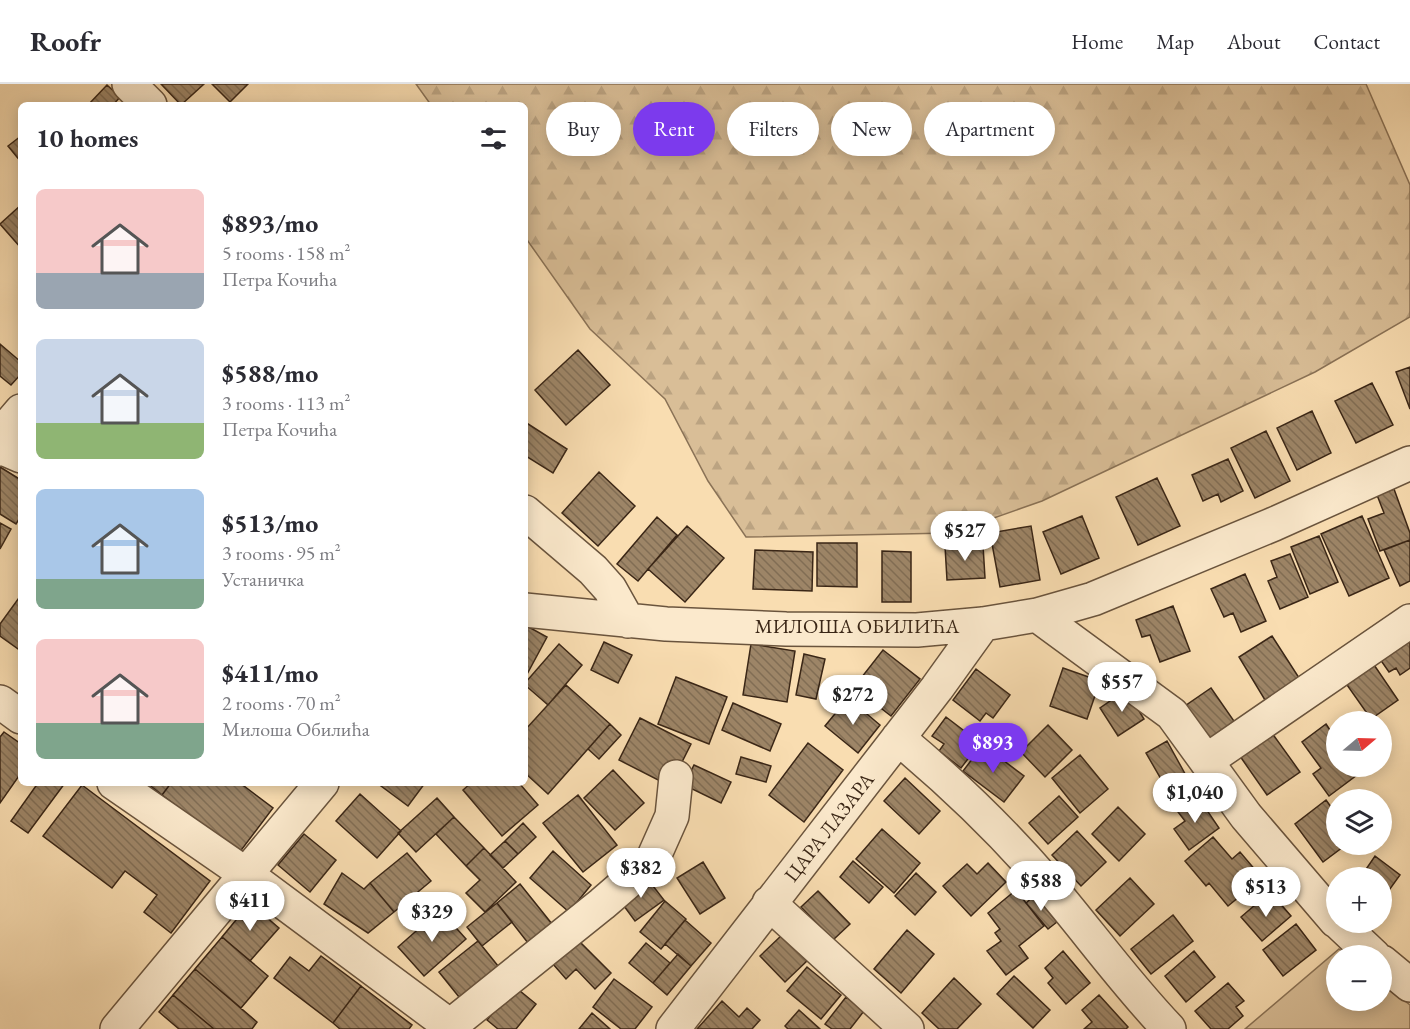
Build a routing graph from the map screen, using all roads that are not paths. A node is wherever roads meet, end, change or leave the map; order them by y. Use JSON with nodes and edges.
{"nodes":[{"id":1,"x":129,"y":84,"type":"edge"},
{"id":2,"x":147,"y":102,"type":"edge"},
{"id":3,"x":18,"y":415,"type":"edge"},
{"id":4,"x":0,"y":436,"type":"edge"},
{"id":5,"x":0,"y":449,"type":"edge"},
{"id":6,"x":18,"y":455,"type":"edge"},
{"id":7,"x":1410,"y":463,"type":"edge"},
{"id":8,"x":528,"y":515,"type":"edge"},
{"id":9,"x":528,"y":610,"type":"edge"},
{"id":10,"x":1037,"y":615,"type":"junction"},
{"id":11,"x":628,"y":621,"type":"junction"},
{"id":12,"x":1410,"y":621,"type":"edge"},
{"id":13,"x":983,"y":624,"type":"junction"},
{"id":14,"x":0,"y":702,"type":"edge"},
{"id":15,"x":18,"y":715,"type":"edge"},
{"id":16,"x":898,"y":738,"type":"junction"},
{"id":17,"x":1206,"y":761,"type":"junction"},
{"id":18,"x":676,"y":777,"type":"dead end"},
{"id":19,"x":118,"y":786,"type":"edge"},
{"id":20,"x":320,"y":786,"type":"edge"},
{"id":21,"x":247,"y":875,"type":"junction"},
{"id":22,"x":769,"y":903,"type":"junction"},
{"id":23,"x":1326,"y":909,"type":"edge"},
{"id":24,"x":1349,"y":933,"type":"edge"},
{"id":25,"x":1362,"y":945,"type":"edge"},
{"id":26,"x":1392,"y":970,"type":"edge"},
{"id":27,"x":1410,"y":985,"type":"edge"},
{"id":28,"x":452,"y":1027,"type":"edge"},
{"id":29,"x":117,"y":1029,"type":"edge"},
{"id":30,"x":673,"y":1029,"type":"edge"},
{"id":31,"x":907,"y":1029,"type":"edge"},
{"id":32,"x":1169,"y":1029,"type":"edge"}],
"edges":[{"from":1,"to":2,"type":"street"},
{"from":3,"to":4,"type":"street"},
{"from":5,"to":6,"type":"street"},
{"from":7,"to":10,"type":"street","name":"МИЛОША ОБИЛИЋА"},
{"from":8,"to":11,"type":"street"},
{"from":9,"to":11,"type":"street","name":"МИЛОША ОБИЛИЋА"},
{"from":10,"to":13,"type":"street","name":"МИЛОША ОБИЛИЋА"},
{"from":10,"to":17,"type":"street"},
{"from":11,"to":13,"type":"street","name":"МИЛОША ОБИЛИЋА"},
{"from":12,"to":17,"type":"street"},
{"from":13,"to":16,"type":"street","name":"ЦАРА ЛАЗАРА"},
{"from":14,"to":15,"type":"street"},
{"from":16,"to":22,"type":"street","name":"ЦАРА ЛАЗАРА"},
{"from":16,"to":32,"type":"street"},
{"from":17,"to":23,"type":"street"},
{"from":18,"to":28,"type":"street"},
{"from":19,"to":21,"type":"street"},
{"from":20,"to":21,"type":"street"},
{"from":21,"to":28,"type":"street"},
{"from":21,"to":29,"type":"street"},
{"from":22,"to":30,"type":"street","name":"ЦАРА ЛАЗАРА"},
{"from":22,"to":31,"type":"street"},
{"from":24,"to":25,"type":"street"},
{"from":26,"to":27,"type":"street"}]}
